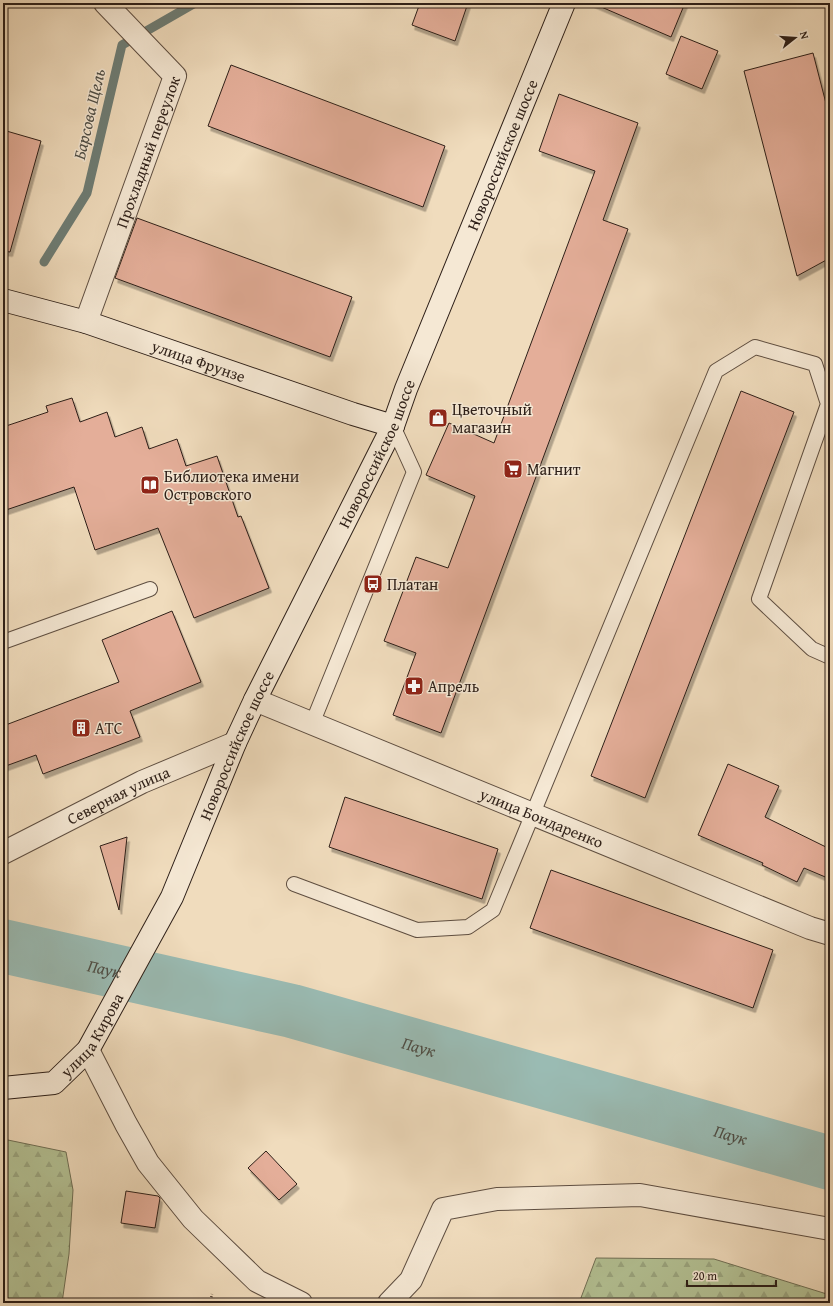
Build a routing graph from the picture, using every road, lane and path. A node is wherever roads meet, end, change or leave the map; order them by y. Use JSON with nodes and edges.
{"nodes":[{"id":1,"x":105,"y":3,"type":"edge"},
{"id":2,"x":564,"y":3,"type":"edge"},
{"id":3,"x":3,"y":300,"type":"edge"},
{"id":4,"x":86,"y":322,"type":"junction"},
{"id":5,"x":392,"y":426,"type":"junction"},
{"id":6,"x":150,"y":589,"type":"dead end"},
{"id":7,"x":3,"y":642,"type":"edge"},
{"id":8,"x":830,"y":656,"type":"edge"},
{"id":9,"x":255,"y":700,"type":"junction"},
{"id":10,"x":312,"y":724,"type":"junction"},
{"id":11,"x":236,"y":743,"type":"junction"},
{"id":12,"x":532,"y":814,"type":"junction"},
{"id":13,"x":3,"y":853,"type":"edge"},
{"id":14,"x":294,"y":884,"type":"dead end"},
{"id":15,"x":172,"y":897,"type":"joint"},
{"id":16,"x":830,"y":934,"type":"edge"},
{"id":17,"x":88,"y":1050,"type":"junction"},
{"id":18,"x":3,"y":1088,"type":"edge"},
{"id":19,"x":830,"y":1229,"type":"edge"},
{"id":20,"x":212,"y":1294,"type":"dead end"},
{"id":21,"x":210,"y":1303,"type":"edge"},
{"id":22,"x":301,"y":1303,"type":"edge"},
{"id":23,"x":389,"y":1303,"type":"edge"}],
"edges":[{"from":1,"to":4,"type":"street","name":"Прохладный переулок"},
{"from":2,"to":5,"type":"street","name":"Новороссийское шоссе"},
{"from":3,"to":4,"type":"street","name":"улица Фрунзе"},
{"from":4,"to":5,"type":"street","name":"улица Фрунзе"},
{"from":5,"to":9,"type":"street","name":"Новороссийское шоссе"},
{"from":5,"to":10,"type":"lane"},
{"from":6,"to":7,"type":"lane"},
{"from":8,"to":12,"type":"lane"},
{"from":9,"to":10,"type":"street","name":"улица Бондаренко"},
{"from":9,"to":11,"type":"street","name":"Новороссийское шоссе"},
{"from":10,"to":12,"type":"street","name":"улица Бондаренко"},
{"from":11,"to":13,"type":"street","name":"Северная улица"},
{"from":11,"to":15,"type":"street","name":"Новороссийское шоссе"},
{"from":12,"to":14,"type":"lane"},
{"from":12,"to":16,"type":"street","name":"улица Бондаренко"},
{"from":15,"to":17,"type":"street","name":"улица Кирова"},
{"from":17,"to":18,"type":"street","name":"улица Кирова"},
{"from":17,"to":22,"type":"street"},
{"from":19,"to":23,"type":"street"},
{"from":20,"to":21,"type":"path"}]}
